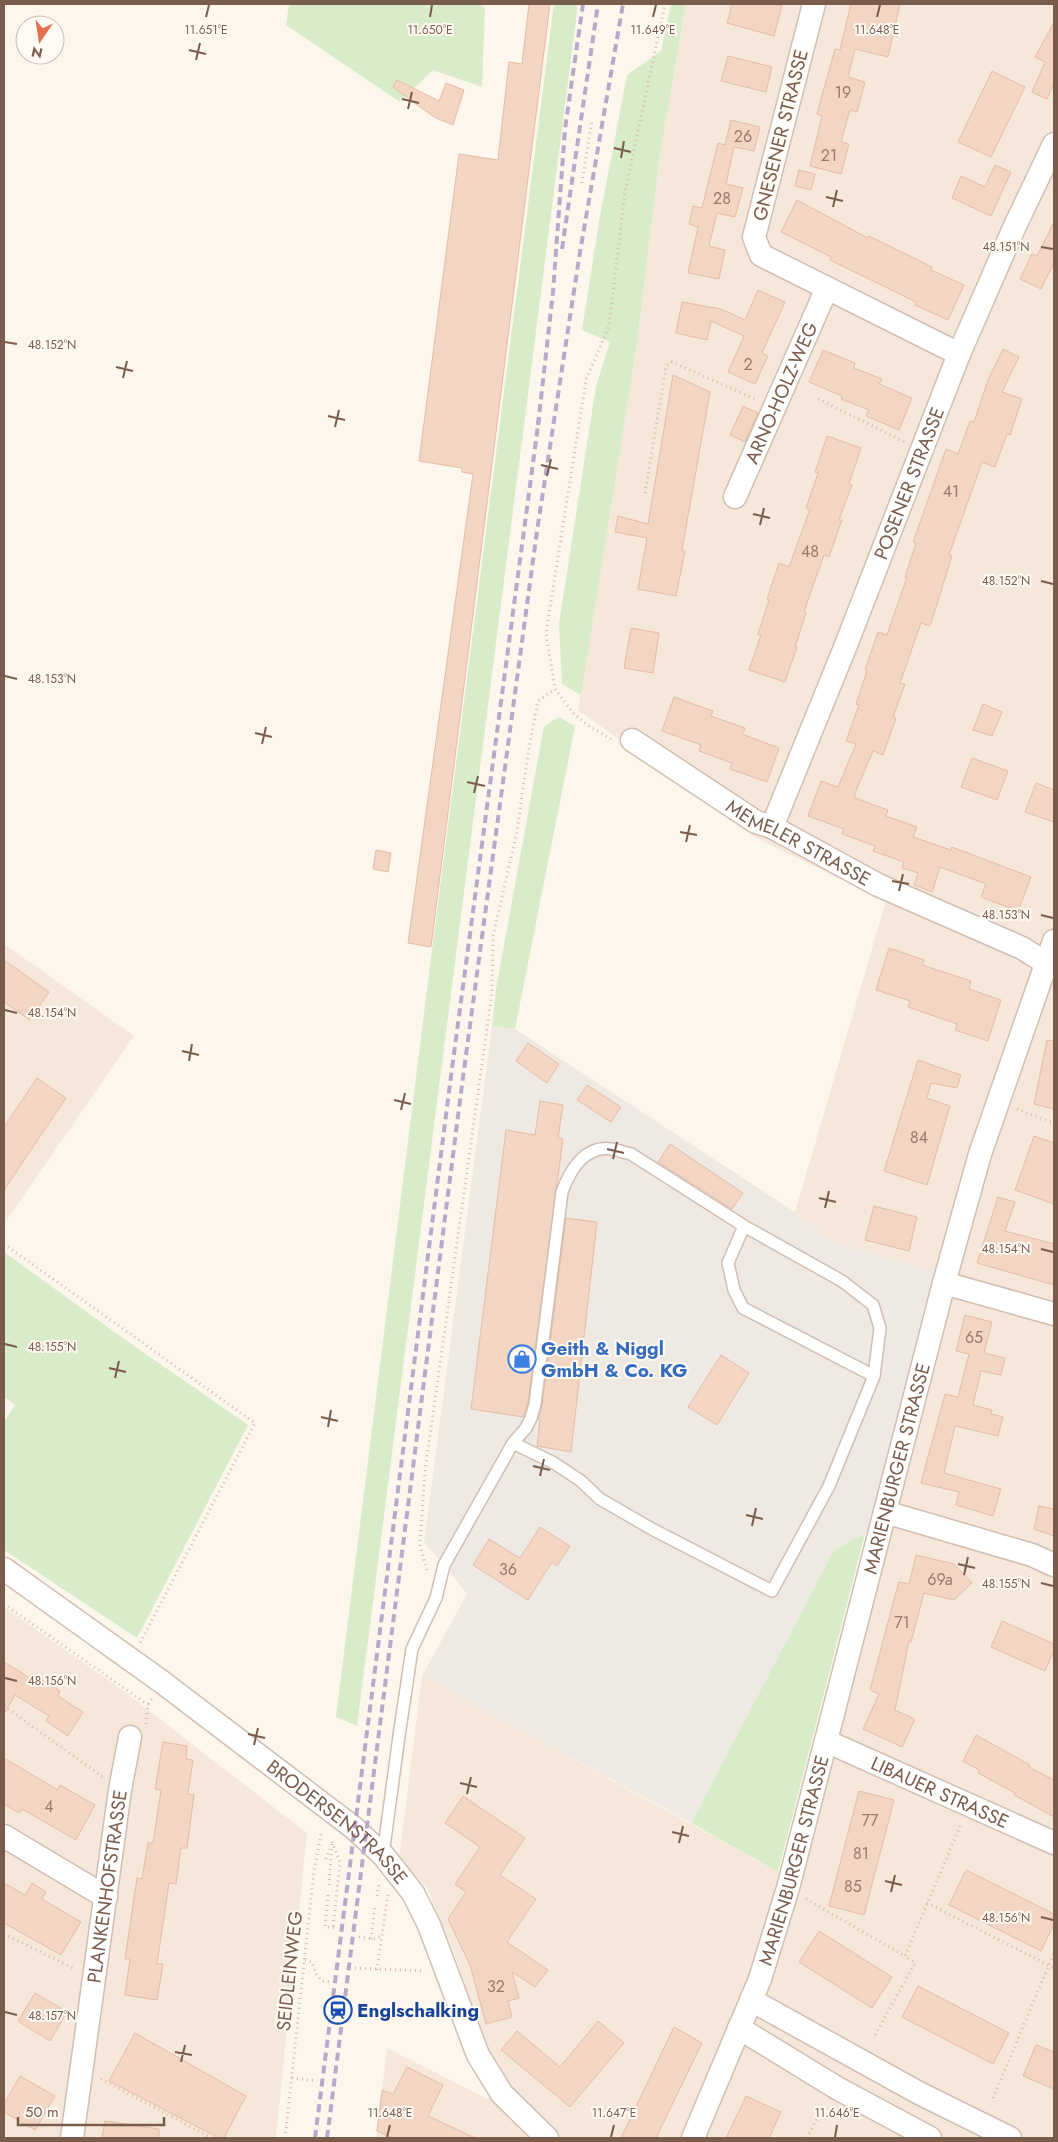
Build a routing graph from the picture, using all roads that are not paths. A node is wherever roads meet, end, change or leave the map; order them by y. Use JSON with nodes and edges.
{"nodes":[{"id":1,"x":814,"y":4,"type":"edge"},
{"id":2,"x":1054,"y":144,"type":"edge"},
{"id":3,"x":828,"y":288,"type":"junction"},
{"id":4,"x":959,"y":354,"type":"junction"},
{"id":5,"x":735,"y":497,"type":"dead end"},
{"id":6,"x":634,"y":741,"type":"road end"},
{"id":7,"x":772,"y":827,"type":"junction"},
{"id":8,"x":1054,"y":941,"type":"edge"},
{"id":9,"x":1050,"y":966,"type":"edge"},
{"id":10,"x":744,"y":1226,"type":"junction"},
{"id":11,"x":944,"y":1282,"type":"junction"},
{"id":12,"x":1054,"y":1314,"type":"edge"},
{"id":13,"x":874,"y":1376,"type":"junction"},
{"id":14,"x":513,"y":1443,"type":"junction"},
{"id":15,"x":885,"y":1512,"type":"junction"},
{"id":16,"x":1054,"y":1565,"type":"edge"},
{"id":17,"x":4,"y":1569,"type":"edge"},
{"id":18,"x":130,"y":1736,"type":"road end"},
{"id":19,"x":826,"y":1742,"type":"junction"},
{"id":20,"x":4,"y":1836,"type":"edge"},
{"id":21,"x":1054,"y":1844,"type":"edge"},
{"id":22,"x":383,"y":1855,"type":"junction"},
{"id":23,"x":106,"y":1897,"type":"junction"},
{"id":24,"x":751,"y":2000,"type":"junction"},
{"id":25,"x":739,"y":2028,"type":"junction"},
{"id":26,"x":72,"y":2138,"type":"edge"},
{"id":27,"x":547,"y":2138,"type":"edge"},
{"id":28,"x":693,"y":2138,"type":"edge"},
{"id":29,"x":930,"y":2138,"type":"edge"},
{"id":30,"x":1010,"y":2138,"type":"edge"}],
"edges":[{"from":1,"to":3,"type":"street","name":"GNESENER STRASSE"},
{"from":2,"to":4,"type":"street","name":"POSENER STRASSE"},
{"from":3,"to":4,"type":"street","name":"GNESENER STRASSE"},
{"from":3,"to":5,"type":"street","name":"ARNO-HOLZ-WEG"},
{"from":4,"to":7,"type":"street","name":"POSENER STRASSE"},
{"from":6,"to":7,"type":"street","name":"MEMELER STRASSE"},
{"from":7,"to":9,"type":"street","name":"MEMELER STRASSE"},
{"from":8,"to":9,"type":"street","name":"MARIENBURGER STRASSE"},
{"from":9,"to":11,"type":"street","name":"MARIENBURGER STRASSE"},
{"from":10,"to":13,"type":"lane"},
{"from":10,"to":13,"type":"lane"},
{"from":10,"to":14,"type":"lane"},
{"from":11,"to":12,"type":"street"},
{"from":11,"to":15,"type":"street","name":"MARIENBURGER STRASSE"},
{"from":13,"to":14,"type":"lane"},
{"from":14,"to":22,"type":"lane"},
{"from":15,"to":16,"type":"street"},
{"from":15,"to":19,"type":"street","name":"MARIENBURGER STRASSE"},
{"from":17,"to":22,"type":"street","name":"BRODERSENSTRASSE"},
{"from":18,"to":23,"type":"street","name":"PLANKENHOFSTRASSE"},
{"from":19,"to":21,"type":"street","name":"LIBAUER STRASSE"},
{"from":19,"to":24,"type":"street","name":"MARIENBURGER STRASSE"},
{"from":20,"to":23,"type":"street"},
{"from":22,"to":27,"type":"street","name":"BRODERSENSTRASSE"},
{"from":23,"to":26,"type":"street","name":"PLANKENHOFSTRASSE"},
{"from":24,"to":25,"type":"street","name":"MARIENBURGER STRASSE"},
{"from":24,"to":30,"type":"street"},
{"from":25,"to":28,"type":"street","name":"MARIENBURGER STRASSE"},
{"from":25,"to":29,"type":"street"}]}
